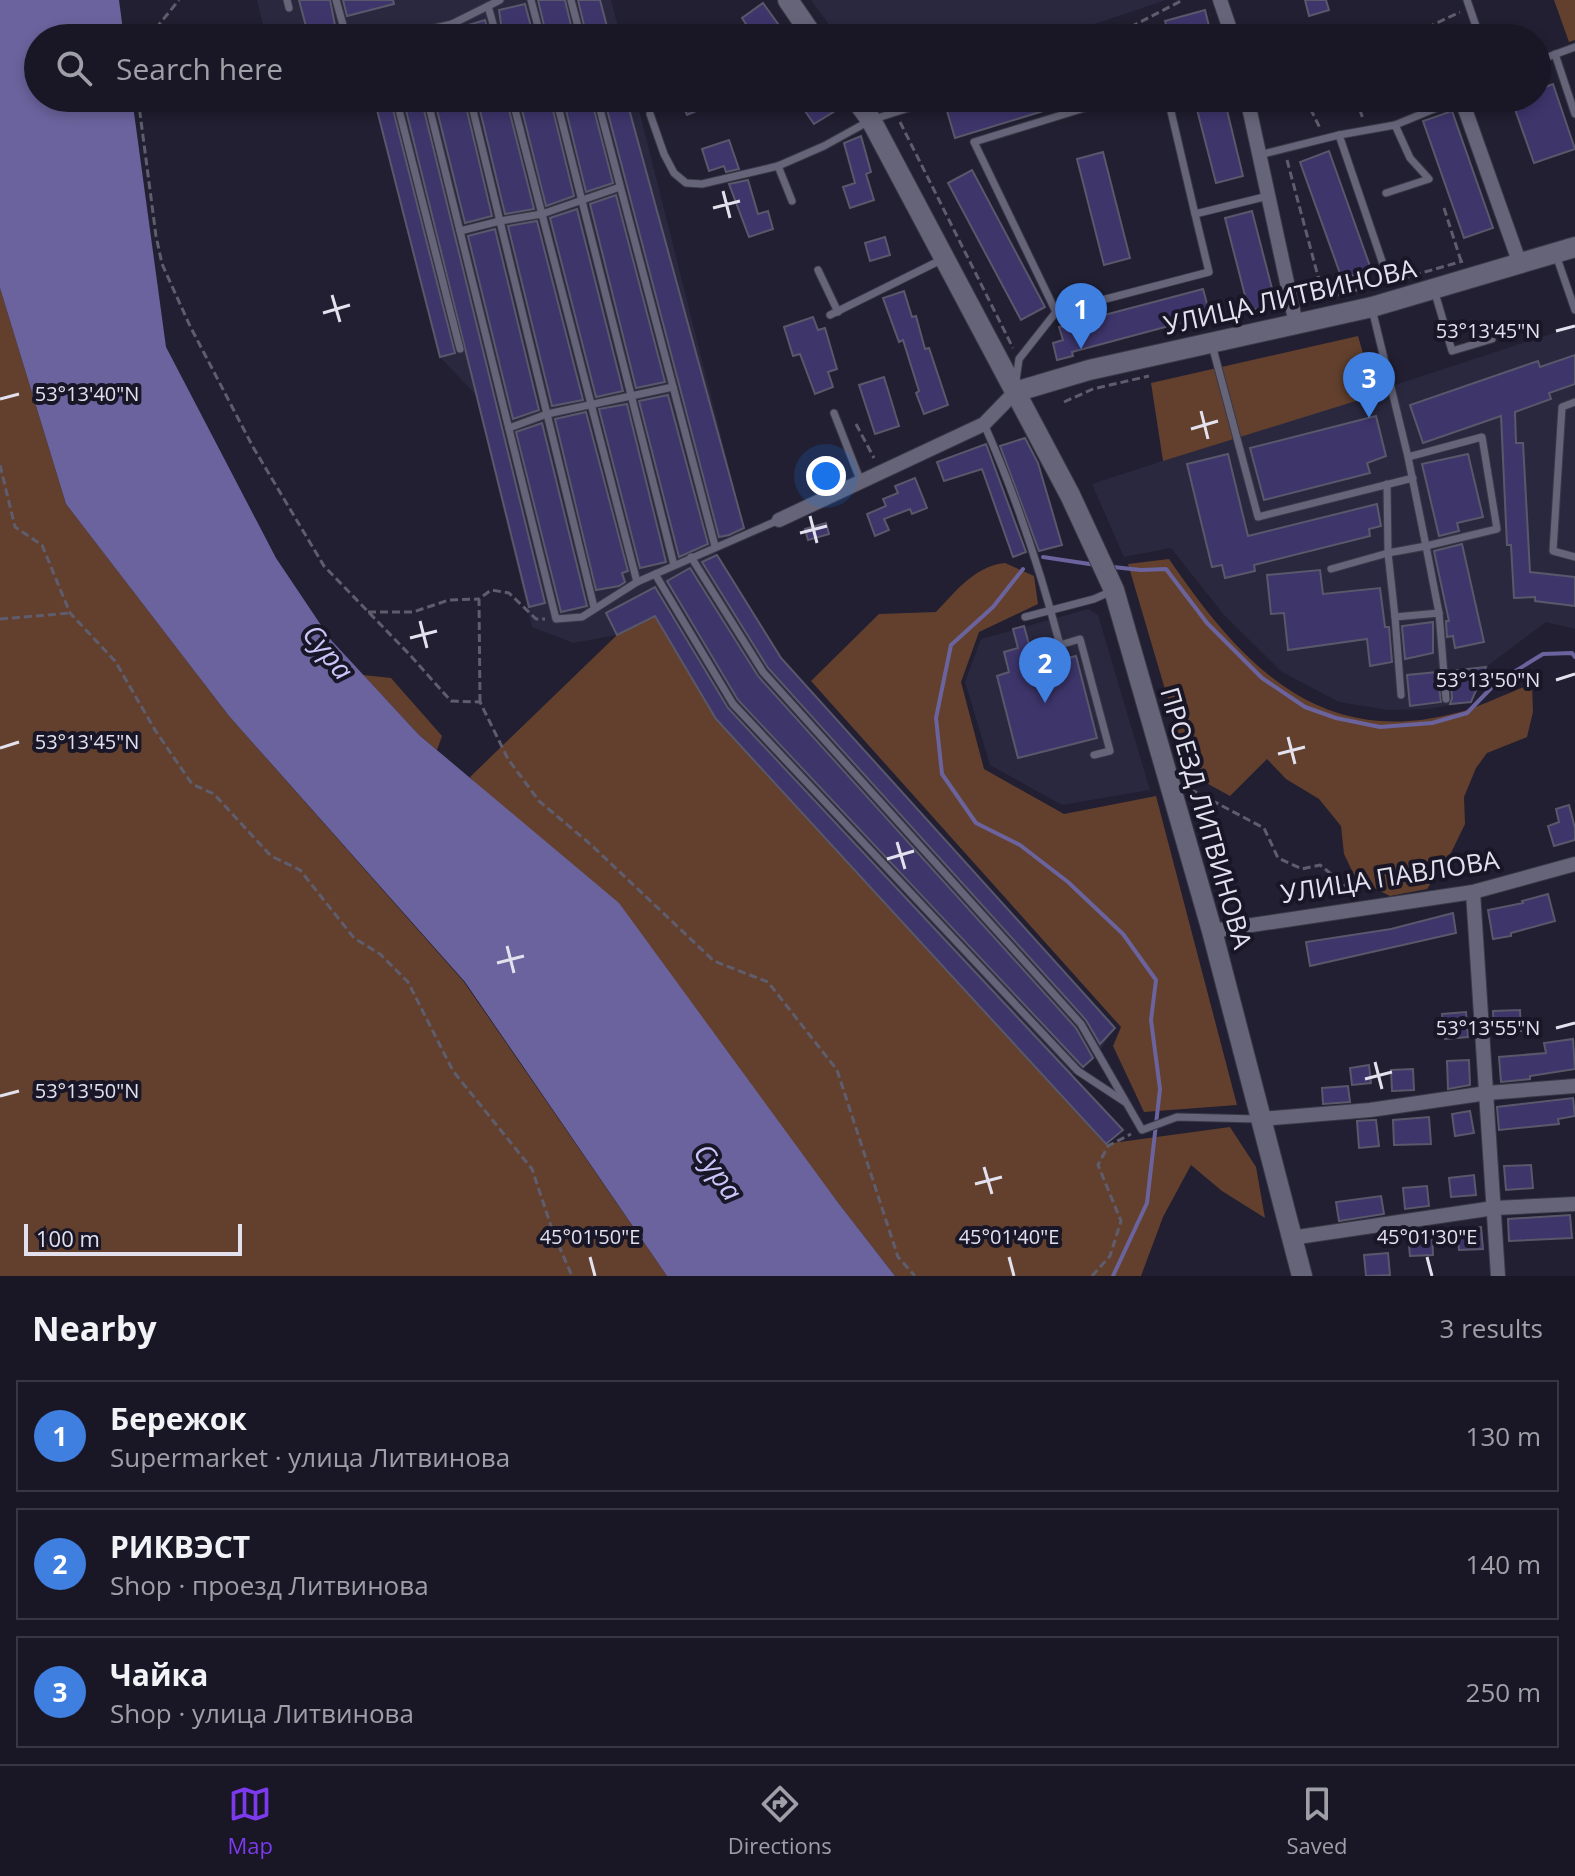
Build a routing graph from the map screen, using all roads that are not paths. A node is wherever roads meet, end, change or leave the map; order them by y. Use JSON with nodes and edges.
{"nodes":[{"id":1,"x":336,"y":0,"type":"edge"},
{"id":2,"x":500,"y":0,"type":"edge"},
{"id":3,"x":531,"y":0,"type":"edge"},
{"id":4,"x":571,"y":0,"type":"edge"},
{"id":5,"x":788,"y":0,"type":"edge"},
{"id":6,"x":1220,"y":0,"type":"edge"},
{"id":7,"x":1468,"y":4,"type":"edge"},
{"id":8,"x":488,"y":6,"type":"junction"},
{"id":9,"x":343,"y":24,"type":"edge"},
{"id":10,"x":452,"y":24,"type":"edge"},
{"id":11,"x":493,"y":24,"type":"edge"},
{"id":12,"x":537,"y":24,"type":"edge"},
{"id":13,"x":577,"y":24,"type":"edge"},
{"id":14,"x":804,"y":24,"type":"edge"},
{"id":15,"x":1228,"y":24,"type":"edge"},
{"id":16,"x":1475,"y":24,"type":"edge"},
{"id":17,"x":1575,"y":47,"type":"edge"},
{"id":18,"x":1555,"y":54,"type":"junction"},
{"id":19,"x":1551,"y":56,"type":"edge"},
{"id":20,"x":400,"y":112,"type":"edge"},
{"id":21,"x":430,"y":112,"type":"edge"},
{"id":22,"x":473,"y":112,"type":"edge"},
{"id":23,"x":516,"y":112,"type":"edge"},
{"id":24,"x":560,"y":112,"type":"edge"},
{"id":25,"x":601,"y":112,"type":"edge"},
{"id":26,"x":865,"y":112,"type":"edge"},
{"id":27,"x":896,"y":112,"type":"edge"},
{"id":28,"x":1072,"y":112,"type":"edge"},
{"id":29,"x":1171,"y":112,"type":"edge"},
{"id":30,"x":1250,"y":112,"type":"edge"},
{"id":31,"x":1427,"y":112,"type":"edge"},
{"id":32,"x":1466,"y":112,"type":"edge"},
{"id":33,"x":650,"y":114,"type":"dead end"},
{"id":34,"x":1575,"y":114,"type":"edge"},
{"id":35,"x":871,"y":120,"type":"junction"},
{"id":36,"x":1395,"y":125,"type":"junction"},
{"id":37,"x":1339,"y":135,"type":"junction"},
{"id":38,"x":1258,"y":156,"type":"junction"},
{"id":39,"x":778,"y":166,"type":"junction"},
{"id":40,"x":620,"y":187,"type":"junction"},
{"id":41,"x":1386,"y":193,"type":"dead end"},
{"id":42,"x":1268,"y":196,"type":"junction"},
{"id":43,"x":582,"y":200,"type":"junction"},
{"id":44,"x":792,"y":201,"type":"dead end"},
{"id":45,"x":542,"y":214,"type":"junction"},
{"id":46,"x":1195,"y":214,"type":"junction"},
{"id":47,"x":500,"y":221,"type":"junction"},
{"id":48,"x":460,"y":231,"type":"junction"},
{"id":49,"x":1565,"y":250,"type":"edge"},
{"id":50,"x":943,"y":259,"type":"junction"},
{"id":51,"x":1520,"y":264,"type":"junction"},
{"id":52,"x":1384,"y":267,"type":"road end"},
{"id":53,"x":818,"y":270,"type":"dead end"},
{"id":54,"x":1434,"y":290,"type":"junction"},
{"id":55,"x":1372,"y":307,"type":"junction"},
{"id":56,"x":1575,"y":310,"type":"edge"},
{"id":57,"x":1056,"y":312,"type":"junction"},
{"id":58,"x":1296,"y":324,"type":"junction"},
{"id":59,"x":1492,"y":339,"type":"dead end"},
{"id":60,"x":1211,"y":343,"type":"junction"},
{"id":61,"x":460,"y":349,"type":"dead end"},
{"id":62,"x":673,"y":387,"type":"junction"},
{"id":63,"x":1015,"y":392,"type":"junction"},
{"id":64,"x":631,"y":396,"type":"junction"},
{"id":65,"x":1575,"y":402,"type":"edge"},
{"id":66,"x":591,"y":404,"type":"junction"},
{"id":67,"x":834,"y":413,"type":"dead end"},
{"id":68,"x":547,"y":414,"type":"junction"},
{"id":69,"x":984,"y":424,"type":"junction"},
{"id":70,"x":509,"y":428,"type":"junction"},
{"id":71,"x":1408,"y":457,"type":"junction"},
{"id":72,"x":1413,"y":478,"type":"junction"},
{"id":73,"x":861,"y":482,"type":"junction"},
{"id":74,"x":1387,"y":484,"type":"junction"},
{"id":75,"x":779,"y":520,"type":"joint"},
{"id":76,"x":715,"y":546,"type":"junction"},
{"id":77,"x":1426,"y":546,"type":"junction"},
{"id":78,"x":1388,"y":553,"type":"junction"},
{"id":79,"x":691,"y":557,"type":"junction"},
{"id":80,"x":1575,"y":557,"type":"edge"},
{"id":81,"x":674,"y":565,"type":"junction"},
{"id":82,"x":1331,"y":569,"type":"dead end"},
{"id":83,"x":655,"y":574,"type":"junction"},
{"id":84,"x":637,"y":582,"type":"junction"},
{"id":85,"x":1114,"y":590,"type":"junction"},
{"id":86,"x":594,"y":607,"type":"junction"},
{"id":87,"x":1051,"y":610,"type":"junction"},
{"id":88,"x":1439,"y":613,"type":"junction"},
{"id":89,"x":1025,"y":617,"type":"dead end"},
{"id":90,"x":1395,"y":617,"type":"junction"},
{"id":91,"x":1401,"y":695,"type":"dead end"},
{"id":92,"x":1446,"y":699,"type":"dead end"},
{"id":93,"x":1094,"y":755,"type":"dead end"},
{"id":94,"x":1575,"y":864,"type":"edge"},
{"id":95,"x":1473,"y":892,"type":"junction"},
{"id":96,"x":1212,"y":931,"type":"junction"},
{"id":97,"x":1575,"y":1086,"type":"edge"},
{"id":98,"x":1487,"y":1093,"type":"junction"},
{"id":99,"x":1127,"y":1103,"type":"junction"},
{"id":100,"x":1260,"y":1119,"type":"junction"},
{"id":101,"x":1575,"y":1204,"type":"edge"},
{"id":102,"x":1494,"y":1208,"type":"junction"},
{"id":103,"x":1291,"y":1238,"type":"junction"},
{"id":104,"x":1302,"y":1276,"type":"edge"},
{"id":105,"x":1498,"y":1276,"type":"edge"}],
"edges":[{"from":1,"to":9,"type":"lane"},
{"from":2,"to":8,"type":"lane"},
{"from":3,"to":12,"type":"lane"},
{"from":4,"to":13,"type":"lane"},
{"from":5,"to":14,"type":"main road"},
{"from":6,"to":15,"type":"street"},
{"from":7,"to":16,"type":"lane"},
{"from":8,"to":10,"type":"lane"},
{"from":8,"to":11,"type":"lane"},
{"from":17,"to":18,"type":"lane"},
{"from":18,"to":19,"type":"lane"},
{"from":18,"to":34,"type":"lane"},
{"from":20,"to":61,"type":"lane"},
{"from":21,"to":48,"type":"lane"},
{"from":22,"to":47,"type":"lane"},
{"from":23,"to":45,"type":"lane"},
{"from":24,"to":43,"type":"lane"},
{"from":25,"to":40,"type":"lane"},
{"from":26,"to":35,"type":"main road","name":"ПРОЕЗД ЛИТВИНОВА"},
{"from":27,"to":35,"type":"lane"},
{"from":28,"to":57,"type":"lane"},
{"from":29,"to":46,"type":"lane"},
{"from":30,"to":38,"type":"street"},
{"from":31,"to":36,"type":"lane"},
{"from":32,"to":51,"type":"street"},
{"from":33,"to":39,"type":"lane"},
{"from":35,"to":39,"type":"lane"},
{"from":35,"to":50,"type":"main road","name":"ПРОЕЗД ЛИТВИНОВА"},
{"from":36,"to":37,"type":"lane"},
{"from":36,"to":41,"type":"lane"},
{"from":37,"to":38,"type":"lane"},
{"from":37,"to":52,"type":"lane"},
{"from":38,"to":42,"type":"street"},
{"from":39,"to":44,"type":"lane"},
{"from":40,"to":43,"type":"lane"},
{"from":40,"to":62,"type":"lane"},
{"from":42,"to":46,"type":"lane"},
{"from":42,"to":58,"type":"street"},
{"from":43,"to":45,"type":"lane"},
{"from":43,"to":64,"type":"lane"},
{"from":45,"to":47,"type":"lane"},
{"from":45,"to":66,"type":"lane"},
{"from":46,"to":57,"type":"lane"},
{"from":47,"to":48,"type":"lane"},
{"from":47,"to":68,"type":"lane"},
{"from":48,"to":70,"type":"lane"},
{"from":49,"to":51,"type":"main road","name":"УЛИЦА ЛИТВИНОВА"},
{"from":49,"to":56,"type":"lane"},
{"from":50,"to":53,"type":"lane"},
{"from":50,"to":63,"type":"main road","name":"ПРОЕЗД ЛИТВИНОВА"},
{"from":51,"to":54,"type":"main road","name":"УЛИЦА ЛИТВИНОВА"},
{"from":54,"to":55,"type":"main road","name":"УЛИЦА ЛИТВИНОВА"},
{"from":54,"to":59,"type":"lane"},
{"from":55,"to":58,"type":"main road","name":"УЛИЦА ЛИТВИНОВА"},
{"from":55,"to":71,"type":"lane"},
{"from":57,"to":63,"type":"lane"},
{"from":58,"to":60,"type":"main road","name":"УЛИЦА ЛИТВИНОВА"},
{"from":60,"to":63,"type":"main road","name":"УЛИЦА ЛИТВИНОВА"},
{"from":60,"to":74,"type":"lane"},
{"from":62,"to":64,"type":"lane"},
{"from":62,"to":76,"type":"lane"},
{"from":63,"to":69,"type":"street"},
{"from":63,"to":85,"type":"main road","name":"ПРОЕЗД ЛИТВИНОВА"},
{"from":64,"to":66,"type":"lane"},
{"from":64,"to":81,"type":"lane"},
{"from":65,"to":80,"type":"lane"},
{"from":66,"to":68,"type":"lane"},
{"from":66,"to":84,"type":"lane"},
{"from":67,"to":73,"type":"lane"},
{"from":68,"to":70,"type":"lane"},
{"from":68,"to":86,"type":"lane"},
{"from":69,"to":73,"type":"street"},
{"from":69,"to":87,"type":"lane"},
{"from":70,"to":86,"type":"lane"},
{"from":71,"to":72,"type":"lane"},
{"from":71,"to":77,"type":"lane"},
{"from":72,"to":74,"type":"lane"},
{"from":72,"to":77,"type":"lane"},
{"from":73,"to":75,"type":"street"},
{"from":74,"to":78,"type":"lane"},
{"from":75,"to":76,"type":"lane"},
{"from":76,"to":79,"type":"lane"},
{"from":77,"to":78,"type":"lane"},
{"from":77,"to":88,"type":"lane"},
{"from":78,"to":82,"type":"lane"},
{"from":78,"to":90,"type":"lane"},
{"from":79,"to":81,"type":"lane"},
{"from":79,"to":99,"type":"lane"},
{"from":81,"to":83,"type":"lane"},
{"from":83,"to":84,"type":"lane"},
{"from":83,"to":99,"type":"lane"},
{"from":84,"to":86,"type":"lane"},
{"from":85,"to":87,"type":"lane"},
{"from":85,"to":96,"type":"main road","name":"ПРОЕЗД ЛИТВИНОВА"},
{"from":87,"to":89,"type":"lane"},
{"from":87,"to":93,"type":"lane"},
{"from":88,"to":90,"type":"lane"},
{"from":88,"to":92,"type":"lane"},
{"from":90,"to":91,"type":"lane"},
{"from":94,"to":95,"type":"street","name":"УЛИЦА ПАВЛОВА"},
{"from":95,"to":96,"type":"street","name":"УЛИЦА ПАВЛОВА"},
{"from":95,"to":98,"type":"street"},
{"from":96,"to":100,"type":"main road","name":"ПРОЕЗД ЛИТВИНОВА"},
{"from":97,"to":98,"type":"street"},
{"from":98,"to":100,"type":"street"},
{"from":98,"to":102,"type":"street"},
{"from":99,"to":100,"type":"lane"},
{"from":100,"to":103,"type":"main road","name":"ПРОЕЗД ЛИТВИНОВА"},
{"from":101,"to":102,"type":"street"},
{"from":102,"to":103,"type":"street"},
{"from":102,"to":105,"type":"street"},
{"from":103,"to":104,"type":"main road","name":"ПРОЕЗД ЛИТВИНОВА"}]}
